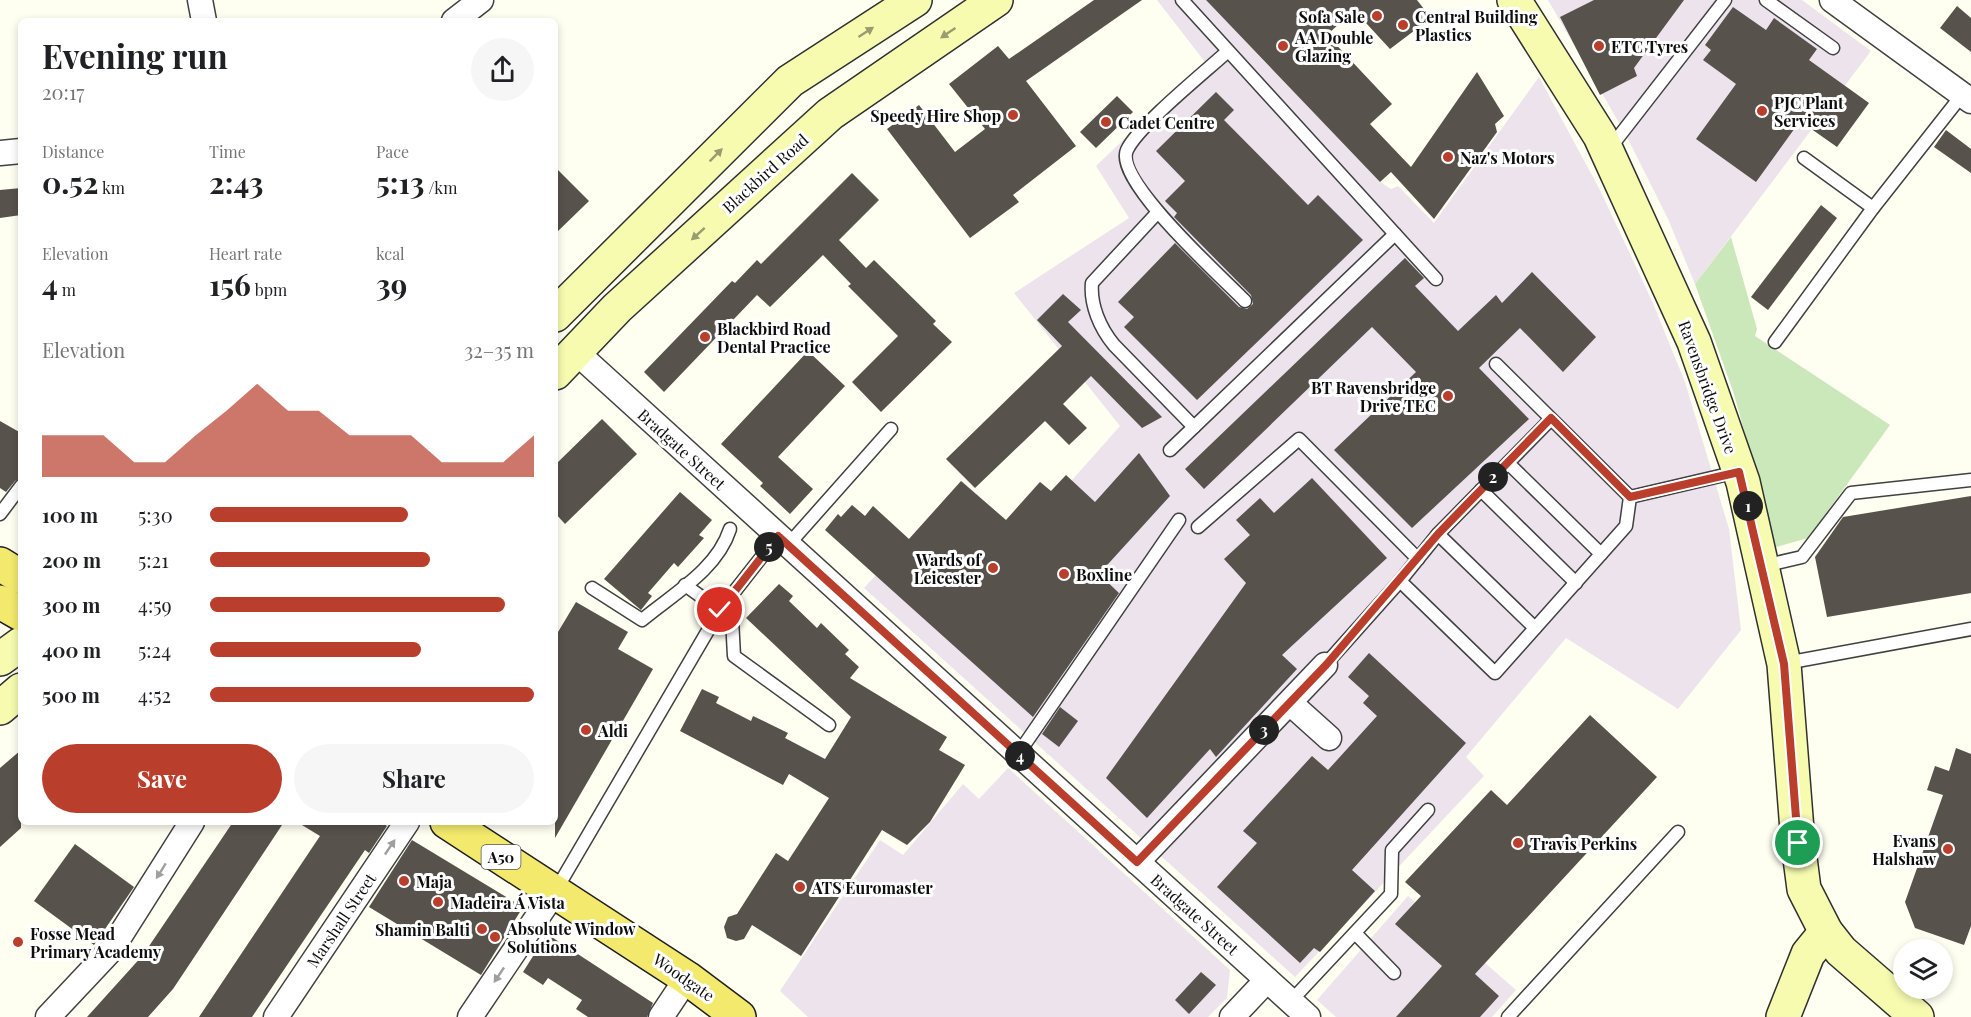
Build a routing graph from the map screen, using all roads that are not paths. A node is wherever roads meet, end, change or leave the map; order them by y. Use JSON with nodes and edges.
{"nodes":[{"id":1,"x":200,"y":0,"type":"edge"},
{"id":2,"x":481,"y":0,"type":"edge"},
{"id":3,"x":915,"y":0,"type":"edge"},
{"id":4,"x":996,"y":0,"type":"edge"},
{"id":5,"x":1182,"y":0,"type":"edge"},
{"id":6,"x":1514,"y":0,"type":"edge"},
{"id":7,"x":1725,"y":0,"type":"edge"},
{"id":8,"x":1766,"y":0,"type":"edge"},
{"id":9,"x":1832,"y":0,"type":"edge"},
{"id":10,"x":203,"y":18,"type":"edge"},
{"id":11,"x":458,"y":18,"type":"edge"},
{"id":12,"x":1833,"y":48,"type":"dead end"},
{"id":13,"x":1228,"y":51,"type":"junction"},
{"id":14,"x":1967,"y":98,"type":"edge"},
{"id":15,"x":18,"y":151,"type":"edge"},
{"id":16,"x":1608,"y":151,"type":"junction"},
{"id":17,"x":0,"y":153,"type":"edge"},
{"id":18,"x":1804,"y":158,"type":"dead end"},
{"id":19,"x":1873,"y":208,"type":"junction"},
{"id":20,"x":1158,"y":212,"type":"junction"},
{"id":21,"x":636,"y":234,"type":"junction"},
{"id":22,"x":1395,"y":234,"type":"junction"},
{"id":23,"x":668,"y":260,"type":"junction"},
{"id":24,"x":1436,"y":279,"type":"dead end"},
{"id":25,"x":1245,"y":301,"type":"dead end"},
{"id":26,"x":558,"y":312,"type":"edge"},
{"id":27,"x":1775,"y":342,"type":"dead end"},
{"id":28,"x":566,"y":362,"type":"edge"},
{"id":29,"x":1496,"y":364,"type":"dead end"},
{"id":30,"x":1551,"y":418,"type":"junction"},
{"id":31,"x":1194,"y":427,"type":"junction"},
{"id":32,"x":891,"y":429,"type":"dead end"},
{"id":33,"x":1170,"y":450,"type":"dead end"},
{"id":34,"x":1508,"y":463,"type":"junction"},
{"id":35,"x":1739,"y":472,"type":"junction"},
{"id":36,"x":1971,"y":480,"type":"edge"},
{"id":37,"x":18,"y":490,"type":"edge"},
{"id":38,"x":1481,"y":490,"type":"junction"},
{"id":39,"x":1630,"y":497,"type":"junction"},
{"id":40,"x":0,"y":514,"type":"edge"},
{"id":41,"x":1179,"y":520,"type":"dead end"},
{"id":42,"x":1198,"y":526,"type":"dead end"},
{"id":43,"x":729,"y":530,"type":"dead end"},
{"id":44,"x":1438,"y":534,"type":"junction"},
{"id":45,"x":783,"y":540,"type":"junction"},
{"id":46,"x":1601,"y":554,"type":"junction"},
{"id":47,"x":1418,"y":559,"type":"junction"},
{"id":48,"x":0,"y":564,"type":"edge"},
{"id":49,"x":1762,"y":566,"type":"junction"},
{"id":50,"x":18,"y":575,"type":"edge"},
{"id":51,"x":1400,"y":581,"type":"junction"},
{"id":52,"x":1576,"y":583,"type":"junction"},
{"id":53,"x":685,"y":585,"type":"junction"},
{"id":54,"x":592,"y":588,"type":"dead end"},
{"id":55,"x":0,"y":602,"type":"edge"},
{"id":56,"x":720,"y":610,"type":"junction"},
{"id":57,"x":18,"y":612,"type":"edge"},
{"id":58,"x":1535,"y":628,"type":"junction"},
{"id":59,"x":1971,"y":629,"type":"edge"},
{"id":60,"x":18,"y":646,"type":"edge"},
{"id":61,"x":0,"y":659,"type":"edge"},
{"id":62,"x":1784,"y":664,"type":"junction"},
{"id":63,"x":1326,"y":665,"type":"joint"},
{"id":64,"x":18,"y":693,"type":"edge"},
{"id":65,"x":1290,"y":703,"type":"junction"},
{"id":66,"x":0,"y":708,"type":"edge"},
{"id":67,"x":829,"y":725,"type":"dead end"},
{"id":68,"x":1329,"y":738,"type":"dead end"},
{"id":69,"x":1018,"y":754,"type":"junction"},
{"id":70,"x":1428,"y":810,"type":"dead end"},
{"id":71,"x":190,"y":825,"type":"edge"},
{"id":72,"x":405,"y":825,"type":"edge"},
{"id":73,"x":452,"y":825,"type":"edge"},
{"id":74,"x":1678,"y":832,"type":"dead end"},
{"id":75,"x":1137,"y":862,"type":"junction"},
{"id":76,"x":555,"y":891,"type":"junction"},
{"id":77,"x":1826,"y":932,"type":"junction"},
{"id":78,"x":1355,"y":933,"type":"junction"},
{"id":79,"x":1394,"y":973,"type":"dead end"},
{"id":80,"x":687,"y":978,"type":"junction"},
{"id":81,"x":1267,"y":980,"type":"junction"},
{"id":82,"x":1299,"y":1009,"type":"edge"},
{"id":83,"x":48,"y":1017,"type":"edge"},
{"id":84,"x":276,"y":1017,"type":"edge"},
{"id":85,"x":470,"y":1017,"type":"edge"},
{"id":86,"x":661,"y":1017,"type":"edge"},
{"id":87,"x":739,"y":1017,"type":"edge"},
{"id":88,"x":1232,"y":1017,"type":"edge"},
{"id":89,"x":1508,"y":1017,"type":"edge"},
{"id":90,"x":1783,"y":1017,"type":"edge"},
{"id":91,"x":1917,"y":1017,"type":"edge"}],
"edges":[{"from":1,"to":10,"type":"street"},
{"from":2,"to":11,"type":"street"},
{"from":21,"to":3,"type":"street","one_way":true},
{"from":4,"to":23,"type":"street","name":"Blackbird Road","one_way":true},
{"from":5,"to":13,"type":"lane"},
{"from":6,"to":16,"type":"street","name":"Ravensbridge Drive"},
{"from":7,"to":16,"type":"lane"},
{"from":8,"to":12,"type":"lane"},
{"from":9,"to":14,"type":"street"},
{"from":13,"to":20,"type":"lane"},
{"from":13,"to":22,"type":"lane"},
{"from":14,"to":19,"type":"lane"},
{"from":15,"to":17,"type":"street"},
{"from":16,"to":35,"type":"street","name":"Ravensbridge Drive"},
{"from":18,"to":19,"type":"lane"},
{"from":19,"to":27,"type":"lane"},
{"from":20,"to":25,"type":"lane"},
{"from":20,"to":31,"type":"lane"},
{"from":21,"to":23,"type":"street"},
{"from":21,"to":26,"type":"street"},
{"from":22,"to":24,"type":"lane"},
{"from":22,"to":31,"type":"lane"},
{"from":23,"to":28,"type":"street","name":"Blackbird Road"},
{"from":28,"to":45,"type":"street","name":"Bradgate Street"},
{"from":29,"to":30,"type":"lane"},
{"from":30,"to":34,"type":"lane"},
{"from":30,"to":39,"type":"lane"},
{"from":31,"to":33,"type":"lane"},
{"from":32,"to":45,"type":"lane"},
{"from":34,"to":38,"type":"lane"},
{"from":34,"to":46,"type":"lane"},
{"from":35,"to":39,"type":"lane"},
{"from":35,"to":49,"type":"street","name":"Ravensbridge Drive"},
{"from":36,"to":49,"type":"lane"},
{"from":37,"to":40,"type":"lane"},
{"from":38,"to":44,"type":"lane"},
{"from":38,"to":52,"type":"lane"},
{"from":39,"to":46,"type":"lane"},
{"from":41,"to":69,"type":"lane"},
{"from":42,"to":47,"type":"lane"},
{"from":43,"to":53,"type":"lane"},
{"from":44,"to":47,"type":"lane"},
{"from":44,"to":58,"type":"lane"},
{"from":45,"to":56,"type":"lane"},
{"from":45,"to":69,"type":"street","name":"Bradgate Street"},
{"from":46,"to":52,"type":"lane"},
{"from":47,"to":51,"type":"lane"},
{"from":48,"to":50,"type":"main road"},
{"from":49,"to":62,"type":"street","name":"Ravensbridge Drive"},
{"from":51,"to":58,"type":"lane"},
{"from":51,"to":63,"type":"lane"},
{"from":52,"to":58,"type":"lane"},
{"from":53,"to":54,"type":"lane"},
{"from":53,"to":56,"type":"lane"},
{"from":55,"to":57,"type":"main road"},
{"from":56,"to":67,"type":"lane"},
{"from":56,"to":76,"type":"lane"},
{"from":59,"to":62,"type":"lane"},
{"from":60,"to":61,"type":"street"},
{"from":62,"to":77,"type":"street","name":"Ravensbridge Drive"},
{"from":63,"to":65,"type":"street"},
{"from":64,"to":66,"type":"street"},
{"from":65,"to":68,"type":"street"},
{"from":65,"to":75,"type":"street"},
{"from":69,"to":75,"type":"street","name":"Bradgate Street"},
{"from":70,"to":78,"type":"lane"},
{"from":71,"to":83,"type":"street","one_way":true},
{"from":84,"to":72,"type":"street","name":"Marshall Street","one_way":true},
{"from":73,"to":76,"type":"main road","name":"Woodgate","number":"A50"},
{"from":74,"to":89,"type":"lane"},
{"from":75,"to":81,"type":"street","name":"Bradgate Street"},
{"from":76,"to":80,"type":"main road","name":"Woodgate","number":"A50"},
{"from":76,"to":85,"type":"street","one_way":true},
{"from":77,"to":90,"type":"street"},
{"from":77,"to":91,"type":"street","name":"Ravensbridge Drive"},
{"from":78,"to":79,"type":"lane"},
{"from":78,"to":82,"type":"lane"},
{"from":80,"to":86,"type":"street"},
{"from":80,"to":87,"type":"main road","name":"Woodgate","number":"A50"},
{"from":81,"to":82,"type":"street","name":"Bradgate Street"},
{"from":81,"to":88,"type":"street"}]}
